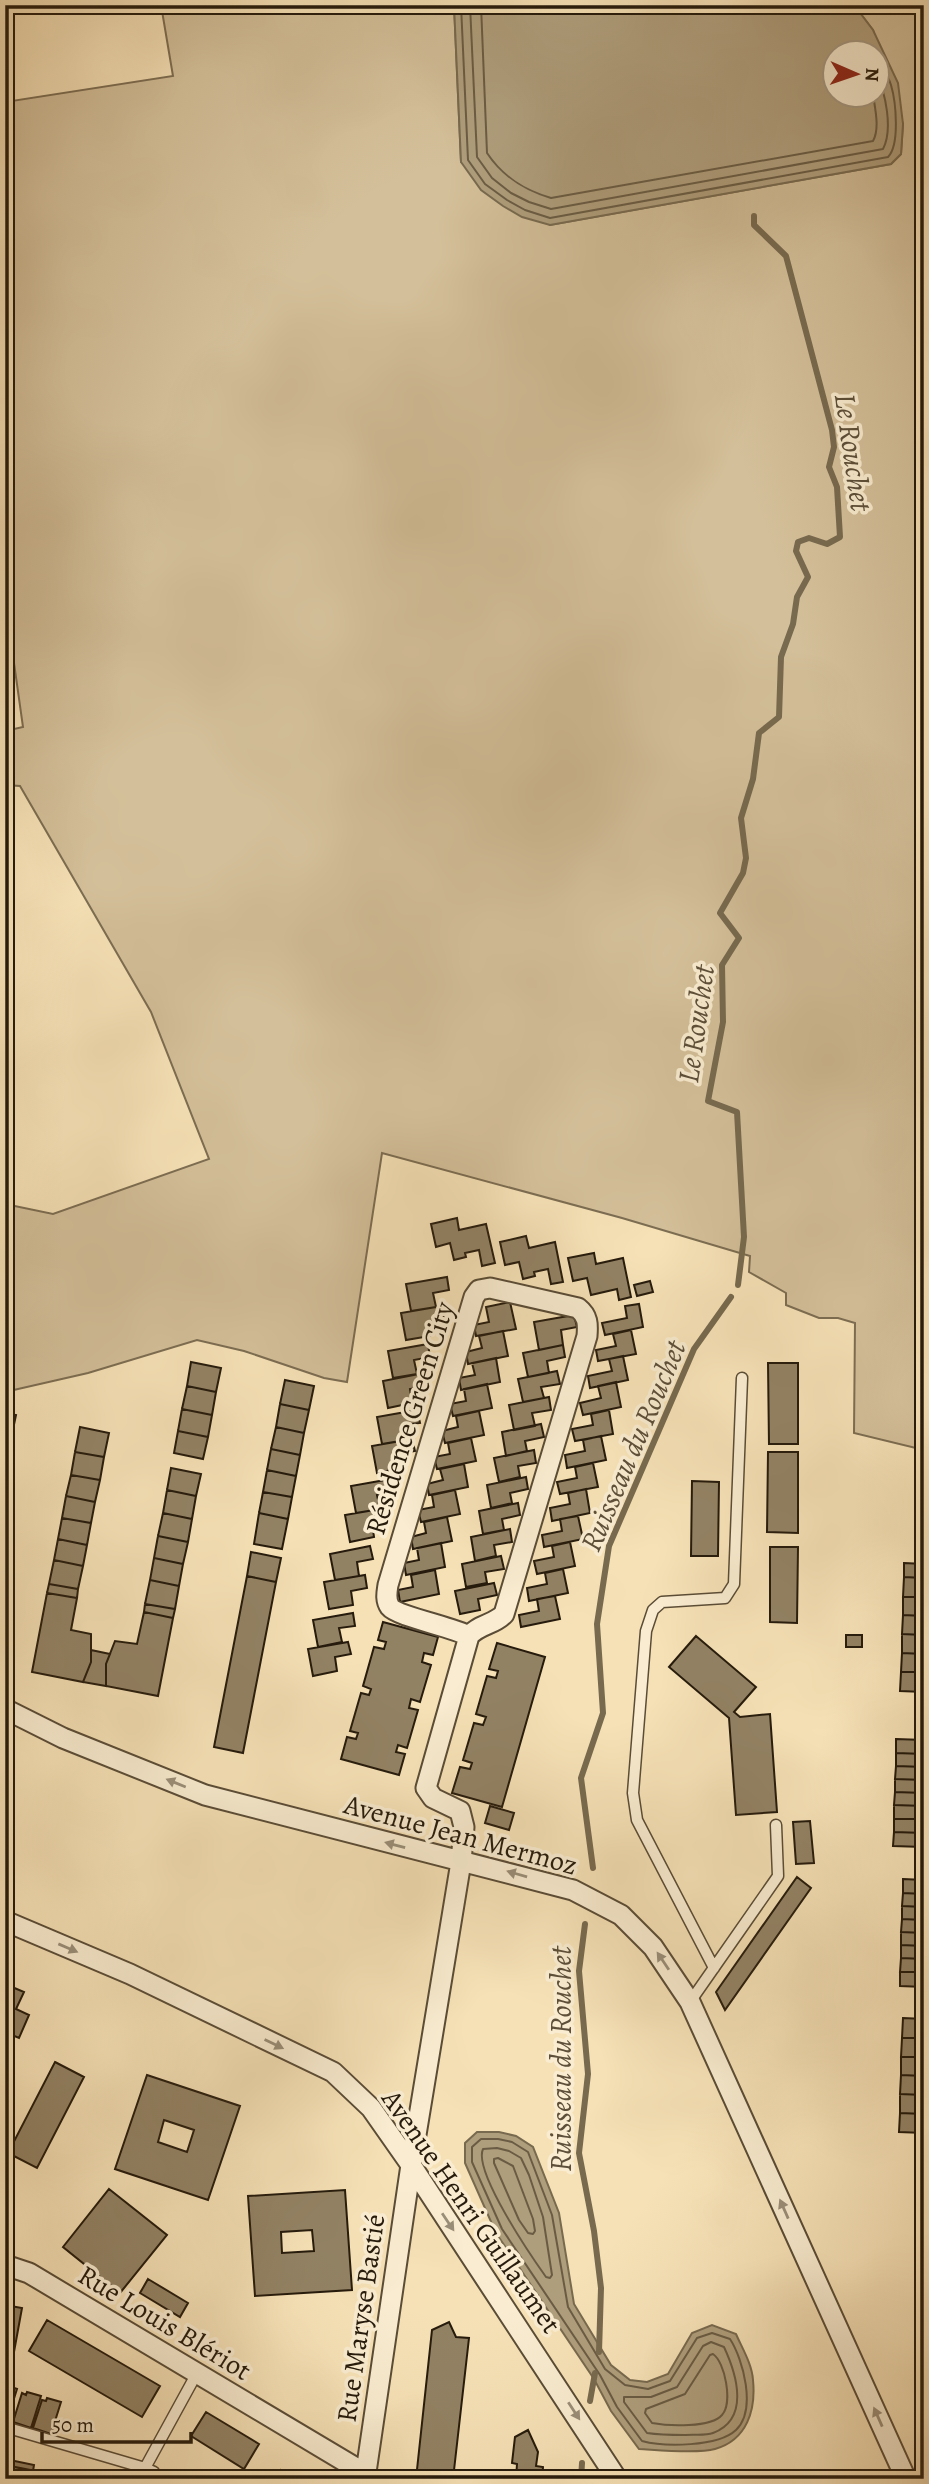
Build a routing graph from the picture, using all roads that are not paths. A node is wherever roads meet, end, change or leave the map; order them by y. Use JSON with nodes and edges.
{"nodes":[{"id":1,"x":742,"y":1378,"type":"dead end"},
{"id":2,"x":468,"y":1636,"type":"junction"},
{"id":3,"x":5,"y":1709,"type":"edge"},
{"id":4,"x":776,"y":1825,"type":"dead end"},
{"id":5,"x":461,"y":1862,"type":"junction"},
{"id":6,"x":5,"y":1921,"type":"edge"},
{"id":7,"x":714,"y":1968,"type":"junction"},
{"id":8,"x":690,"y":2002,"type":"junction"},
{"id":9,"x":411,"y":2165,"type":"junction"},
{"id":10,"x":5,"y":2265,"type":"edge"},
{"id":11,"x":197,"y":2373,"type":"junction"},
{"id":12,"x":5,"y":2427,"type":"edge"},
{"id":13,"x":145,"y":2468,"type":"junction"},
{"id":14,"x":365,"y":2477,"type":"edge"},
{"id":15,"x":156,"y":2479,"type":"edge"},
{"id":16,"x":617,"y":2479,"type":"edge"},
{"id":17,"x":906,"y":2479,"type":"edge"}],
"edges":[{"from":1,"to":7,"type":"lane"},
{"from":2,"to":2,"type":"street","name":"Résidence Green City"},
{"from":2,"to":5,"type":"street"},
{"from":5,"to":3,"type":"street","name":"Avenue Jean Mermoz","one_way":true},
{"from":4,"to":7,"type":"lane"},
{"from":8,"to":5,"type":"street","name":"Avenue Jean Mermoz","one_way":true},
{"from":5,"to":9,"type":"street","name":"Rue Maryse Bastié"},
{"from":6,"to":9,"type":"street","name":"Avenue Henri Guillaumet","one_way":true},
{"from":7,"to":8,"type":"lane"},
{"from":17,"to":8,"type":"street","name":"Avenue Jean Mermoz","one_way":true},
{"from":9,"to":14,"type":"street","name":"Rue Maryse Bastié"},
{"from":9,"to":16,"type":"street","name":"Avenue Henri Guillaumet","one_way":true},
{"from":10,"to":11,"type":"street","name":"Rue Louis Blériot"},
{"from":11,"to":13,"type":"lane"},
{"from":11,"to":14,"type":"street","name":"Rue Louis Blériot"},
{"from":12,"to":13,"type":"lane"},
{"from":13,"to":15,"type":"lane"}]}
